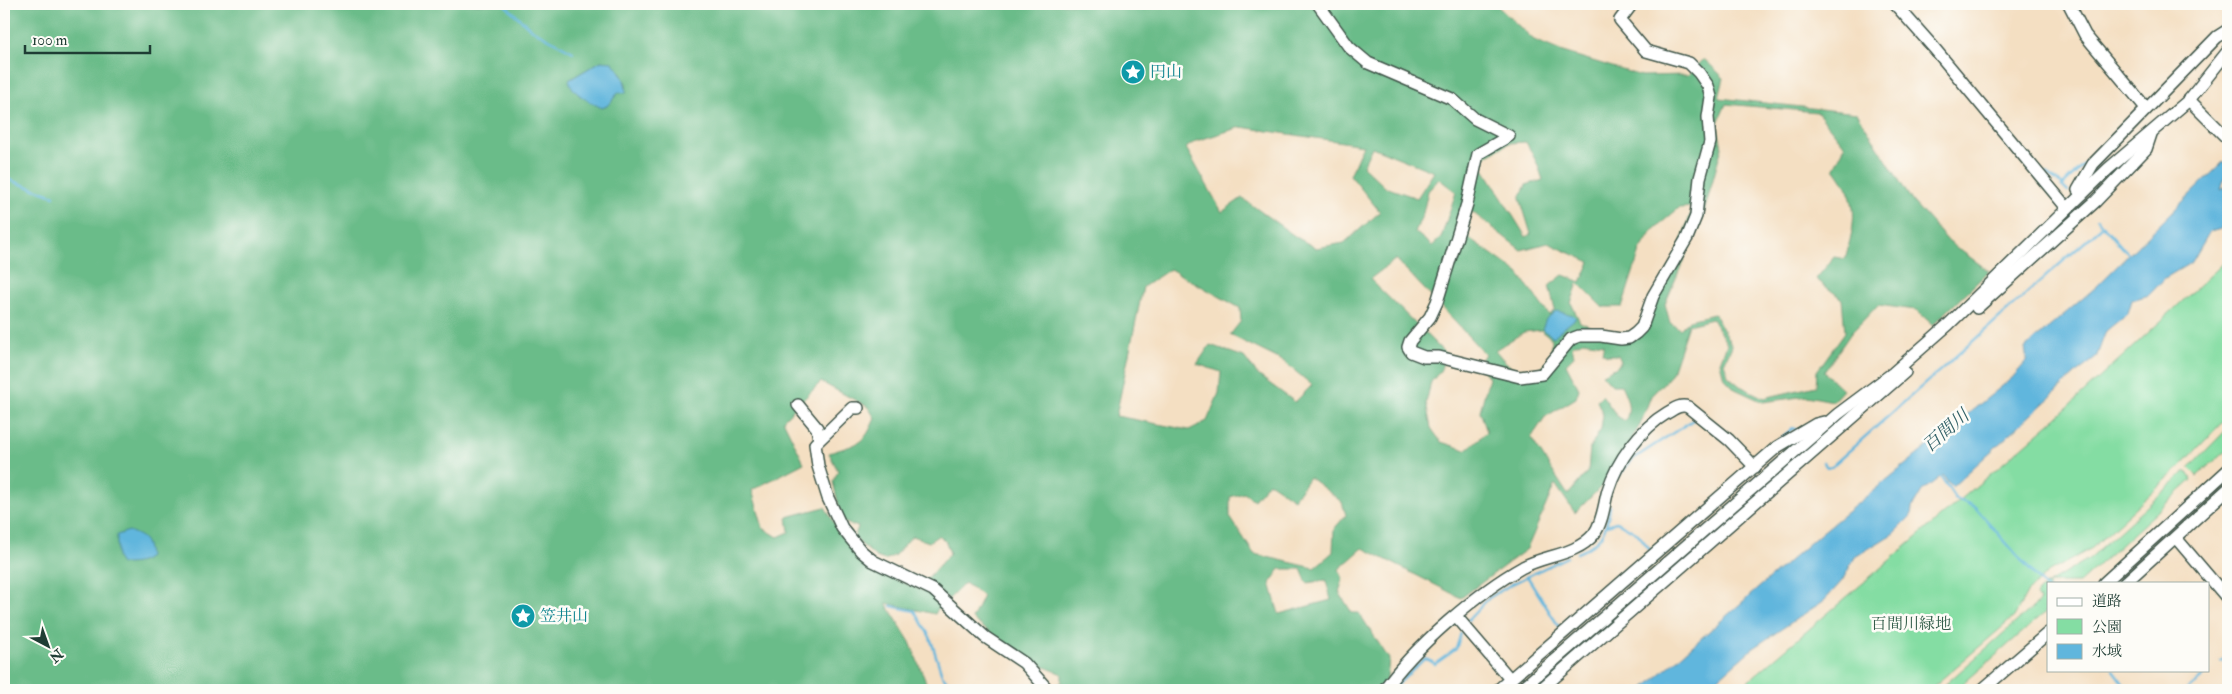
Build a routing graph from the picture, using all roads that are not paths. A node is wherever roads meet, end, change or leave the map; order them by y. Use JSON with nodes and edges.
{"nodes":[{"id":1,"x":1318,"y":4,"type":"edge"},
{"id":2,"x":1632,"y":4,"type":"edge"},
{"id":3,"x":1895,"y":4,"type":"edge"},
{"id":4,"x":2069,"y":4,"type":"edge"},
{"id":5,"x":2228,"y":30,"type":"edge"},
{"id":6,"x":2228,"y":51,"type":"edge"},
{"id":7,"x":2228,"y":64,"type":"edge"},
{"id":8,"x":2211,"y":74,"type":"junction"},
{"id":9,"x":2192,"y":103,"type":"junction"},
{"id":10,"x":2144,"y":106,"type":"junction"},
{"id":11,"x":2151,"y":134,"type":"junction"},
{"id":12,"x":2228,"y":139,"type":"edge"},
{"id":13,"x":2082,"y":194,"type":"junction"},
{"id":14,"x":2067,"y":208,"type":"junction"},
{"id":15,"x":798,"y":405,"type":"dead end"},
{"id":16,"x":858,"y":408,"type":"dead end"},
{"id":17,"x":1828,"y":423,"type":"junction"},
{"id":18,"x":819,"y":439,"type":"junction"},
{"id":19,"x":1753,"y":465,"type":"junction"},
{"id":20,"x":2228,"y":470,"type":"edge"},
{"id":21,"x":2228,"y":489,"type":"edge"},
{"id":22,"x":2176,"y":538,"type":"junction"},
{"id":23,"x":2105,"y":582,"type":"edge"},
{"id":24,"x":2126,"y":582,"type":"edge"},
{"id":25,"x":2228,"y":599,"type":"edge"},
{"id":26,"x":1456,"y":616,"type":"junction"},
{"id":27,"x":2047,"y":634,"type":"edge"},
{"id":28,"x":1509,"y":677,"type":"junction"},
{"id":29,"x":1048,"y":690,"type":"edge"},
{"id":30,"x":1384,"y":690,"type":"edge"},
{"id":31,"x":1498,"y":690,"type":"edge"},
{"id":32,"x":1520,"y":690,"type":"edge"},
{"id":33,"x":1540,"y":690,"type":"edge"},
{"id":34,"x":1982,"y":690,"type":"edge"}],
"edges":[{"from":1,"to":2,"type":"street"},
{"from":3,"to":14,"type":"street"},
{"from":4,"to":10,"type":"street"},
{"from":5,"to":10,"type":"street"},
{"from":6,"to":8,"type":"street"},
{"from":7,"to":8,"type":"street"},
{"from":8,"to":9,"type":"street"},
{"from":9,"to":11,"type":"street"},
{"from":9,"to":12,"type":"street"},
{"from":10,"to":13,"type":"street"},
{"from":11,"to":13,"type":"street"},
{"from":11,"to":33,"type":"street"},
{"from":13,"to":14,"type":"street"},
{"from":14,"to":17,"type":"street"},
{"from":15,"to":18,"type":"street"},
{"from":16,"to":18,"type":"street"},
{"from":17,"to":19,"type":"street"},
{"from":17,"to":32,"type":"street"},
{"from":18,"to":29,"type":"street"},
{"from":19,"to":26,"type":"street"},
{"from":19,"to":28,"type":"street"},
{"from":20,"to":23,"type":"street"},
{"from":21,"to":22,"type":"street"},
{"from":22,"to":24,"type":"street"},
{"from":22,"to":25,"type":"street"},
{"from":26,"to":28,"type":"street"},
{"from":26,"to":30,"type":"street"},
{"from":27,"to":34,"type":"street"},
{"from":28,"to":31,"type":"street"}]}
